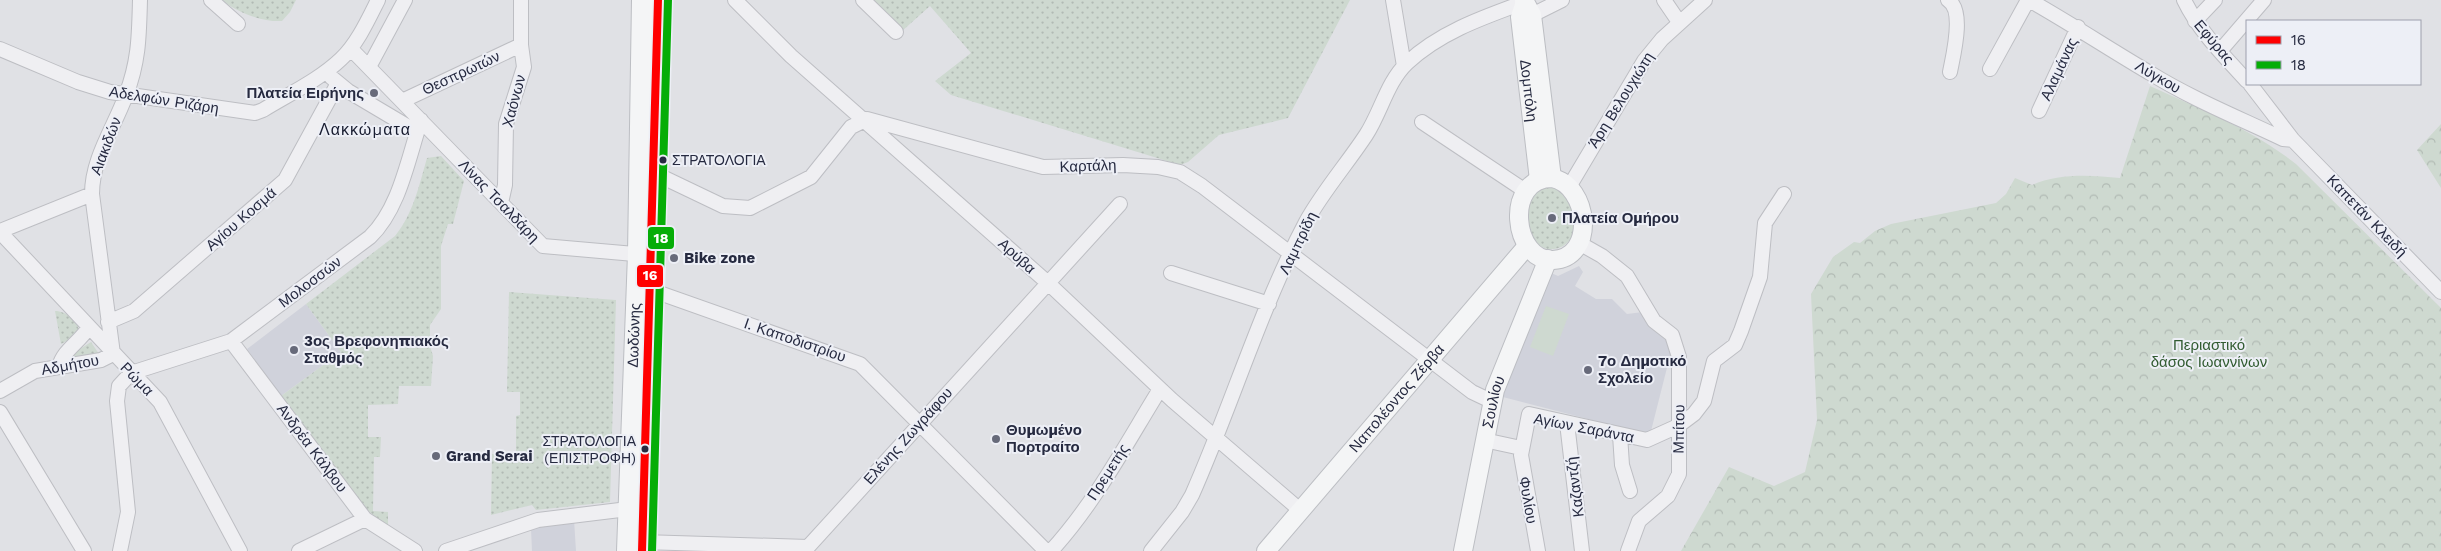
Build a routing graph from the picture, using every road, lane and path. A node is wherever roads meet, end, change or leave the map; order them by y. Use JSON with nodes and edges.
{"nodes":[{"id":1,"x":140,"y":0,"type":"edge"},
{"id":2,"x":211,"y":0,"type":"edge"},
{"id":3,"x":378,"y":0,"type":"edge"},
{"id":4,"x":406,"y":0,"type":"edge"},
{"id":5,"x":521,"y":0,"type":"edge"},
{"id":6,"x":641,"y":0,"type":"edge"},
{"id":7,"x":658,"y":0,"type":"edge"},
{"id":8,"x":735,"y":0,"type":"edge"},
{"id":9,"x":863,"y":0,"type":"edge"},
{"id":10,"x":1393,"y":0,"type":"edge"},
{"id":11,"x":1562,"y":0,"type":"edge"},
{"id":12,"x":1664,"y":0,"type":"edge"},
{"id":13,"x":1705,"y":0,"type":"edge"},
{"id":14,"x":1948,"y":0,"type":"edge"},
{"id":15,"x":2029,"y":0,"type":"edge"},
{"id":16,"x":2184,"y":0,"type":"edge"},
{"id":17,"x":2214,"y":0,"type":"edge"},
{"id":18,"x":2264,"y":0,"type":"edge"},
{"id":19,"x":1527,"y":6,"type":"edge"},
{"id":20,"x":2247,"y":20,"type":"edge"},
{"id":21,"x":2246,"y":21,"type":"edge"},
{"id":22,"x":1679,"y":22,"type":"junction"},
{"id":23,"x":2196,"y":22,"type":"junction"},
{"id":24,"x":238,"y":24,"type":"dead end"},
{"id":25,"x":2078,"y":27,"type":"junction"},
{"id":26,"x":896,"y":32,"type":"dead end"},
{"id":27,"x":520,"y":45,"type":"junction"},
{"id":28,"x":0,"y":48,"type":"edge"},
{"id":29,"x":351,"y":49,"type":"junction"},
{"id":30,"x":2220,"y":51,"type":"junction"},
{"id":31,"x":1404,"y":66,"type":"junction"},
{"id":32,"x":369,"y":67,"type":"junction"},
{"id":33,"x":1990,"y":69,"type":"dead end"},
{"id":34,"x":325,"y":72,"type":"junction"},
{"id":35,"x":1950,"y":72,"type":"dead end"},
{"id":36,"x":2246,"y":80,"type":"edge"},
{"id":37,"x":338,"y":83,"type":"junction"},
{"id":38,"x":2250,"y":85,"type":"edge"},
{"id":39,"x":126,"y":95,"type":"junction"},
{"id":40,"x":402,"y":101,"type":"junction"},
{"id":41,"x":2039,"y":111,"type":"dead end"},
{"id":42,"x":863,"y":120,"type":"junction"},
{"id":43,"x":1422,"y":122,"type":"dead end"},
{"id":44,"x":419,"y":126,"type":"junction"},
{"id":45,"x":2293,"y":140,"type":"junction"},
{"id":46,"x":654,"y":173,"type":"junction"},
{"id":47,"x":1545,"y":179,"type":"junction"},
{"id":48,"x":1569,"y":186,"type":"junction"},
{"id":49,"x":1524,"y":190,"type":"junction"},
{"id":50,"x":92,"y":194,"type":"junction"},
{"id":51,"x":1784,"y":194,"type":"dead end"},
{"id":52,"x":501,"y":202,"type":"junction"},
{"id":53,"x":1120,"y":204,"type":"dead end"},
{"id":54,"x":0,"y":232,"type":"edge"},
{"id":55,"x":1579,"y":243,"type":"junction"},
{"id":56,"x":1527,"y":246,"type":"junction"},
{"id":57,"x":1292,"y":254,"type":"junction"},
{"id":58,"x":644,"y":255,"type":"junction"},
{"id":59,"x":1548,"y":259,"type":"junction"},
{"id":60,"x":1171,"y":273,"type":"dead end"},
{"id":61,"x":1048,"y":283,"type":"junction"},
{"id":62,"x":651,"y":290,"type":"junction"},
{"id":63,"x":2441,"y":292,"type":"edge"},
{"id":64,"x":1270,"y":304,"type":"junction"},
{"id":65,"x":108,"y":322,"type":"junction"},
{"id":66,"x":89,"y":327,"type":"junction"},
{"id":67,"x":231,"y":341,"type":"junction"},
{"id":68,"x":113,"y":354,"type":"junction"},
{"id":69,"x":1430,"y":358,"type":"junction"},
{"id":70,"x":59,"y":367,"type":"junction"},
{"id":71,"x":131,"y":373,"type":"junction"},
{"id":72,"x":1160,"y":388,"type":"junction"},
{"id":73,"x":0,"y":391,"type":"edge"},
{"id":74,"x":1491,"y":402,"type":"junction"},
{"id":75,"x":0,"y":412,"type":"edge"},
{"id":76,"x":921,"y":422,"type":"junction"},
{"id":77,"x":1567,"y":423,"type":"junction"},
{"id":78,"x":1678,"y":426,"type":"junction"},
{"id":79,"x":1620,"y":435,"type":"junction"},
{"id":80,"x":1217,"y":437,"type":"junction"},
{"id":81,"x":1484,"y":440,"type":"junction"},
{"id":82,"x":1521,"y":448,"type":"junction"},
{"id":83,"x":1630,"y":491,"type":"dead end"},
{"id":84,"x":628,"y":509,"type":"junction"},
{"id":85,"x":1300,"y":510,"type":"junction"},
{"id":86,"x":365,"y":519,"type":"junction"},
{"id":87,"x":642,"y":546,"type":"edge"},
{"id":88,"x":407,"y":549,"type":"edge"},
{"id":89,"x":810,"y":549,"type":"edge"},
{"id":90,"x":84,"y":551,"type":"edge"},
{"id":91,"x":120,"y":551,"type":"edge"},
{"id":92,"x":240,"y":551,"type":"edge"},
{"id":93,"x":299,"y":551,"type":"edge"},
{"id":94,"x":446,"y":551,"type":"edge"},
{"id":95,"x":626,"y":551,"type":"edge"},
{"id":96,"x":1046,"y":551,"type":"edge"},
{"id":97,"x":1051,"y":551,"type":"edge"},
{"id":98,"x":1150,"y":551,"type":"edge"},
{"id":99,"x":1266,"y":551,"type":"edge"},
{"id":100,"x":1463,"y":551,"type":"edge"},
{"id":101,"x":1538,"y":551,"type":"edge"},
{"id":102,"x":1582,"y":551,"type":"edge"},
{"id":103,"x":1628,"y":551,"type":"edge"}],
"edges":[{"from":1,"to":39,"type":"street","name":"Αιακιδών"},
{"from":2,"to":24,"type":"street"},
{"from":3,"to":29,"type":"street"},
{"from":4,"to":32,"type":"street"},
{"from":5,"to":27,"type":"street","name":"Χαόνων"},
{"from":6,"to":58,"type":"main road","name":"Δωδώνης"},
{"from":7,"to":46,"type":"main road","name":"Δωδώνης"},
{"from":8,"to":42,"type":"street","name":"Αρύβα"},
{"from":9,"to":26,"type":"street"},
{"from":10,"to":31,"type":"street"},
{"from":11,"to":19,"type":"street","name":"Λαμπρίδη"},
{"from":12,"to":22,"type":"street"},
{"from":13,"to":22,"type":"street","name":"Άρη Βελουχιώτη"},
{"from":14,"to":35,"type":"street"},
{"from":15,"to":25,"type":"street","name":"Λύγκου"},
{"from":15,"to":33,"type":"street"},
{"from":16,"to":23,"type":"street","name":"Εφύρας"},
{"from":17,"to":23,"type":"street"},
{"from":18,"to":20,"type":"street"},
{"from":19,"to":31,"type":"street","name":"Λαμπρίδη"},
{"from":19,"to":47,"type":"main road","name":"Δομπόλη"},
{"from":21,"to":30,"type":"street"},
{"from":22,"to":48,"type":"street","name":"Άρη Βελουχιώτη"},
{"from":23,"to":30,"type":"street","name":"Εφύρας"},
{"from":25,"to":41,"type":"street","name":"Αλαμάνας"},
{"from":25,"to":45,"type":"street","name":"Λύγκου"},
{"from":27,"to":40,"type":"street","name":"Θεσπρωτών"},
{"from":27,"to":52,"type":"street","name":"Χαόνων"},
{"from":28,"to":39,"type":"street","name":"Αδελφών Ριζάρη"},
{"from":29,"to":32,"type":"street"},
{"from":29,"to":34,"type":"street"},
{"from":30,"to":36,"type":"street","name":"Εφύρας"},
{"from":31,"to":57,"type":"street","name":"Λαμπρίδη"},
{"from":32,"to":40,"type":"street"},
{"from":34,"to":37,"type":"street"},
{"from":34,"to":39,"type":"street","name":"Αδελφών Ριζάρη"},
{"from":37,"to":44,"type":"street"},
{"from":37,"to":65,"type":"street","name":"Αγίου Κοσμά"},
{"from":38,"to":45,"type":"street","name":"Εφύρας"},
{"from":39,"to":50,"type":"street","name":"Αιακιδών"},
{"from":40,"to":44,"type":"street"},
{"from":42,"to":46,"type":"street"},
{"from":42,"to":57,"type":"street","name":"Καρτάλη"},
{"from":42,"to":61,"type":"street","name":"Αρύβα"},
{"from":43,"to":49,"type":"street"},
{"from":44,"to":52,"type":"street","name":"Λίνας Τσαλδάρη"},
{"from":44,"to":67,"type":"street","name":"Μολοσσών"},
{"from":45,"to":63,"type":"street","name":"Καπετάν Κλειδή"},
{"from":46,"to":58,"type":"main road","name":"Δωδώνης"},
{"from":47,"to":48,"type":"main road"},
{"from":47,"to":49,"type":"main road"},
{"from":48,"to":55,"type":"main road"},
{"from":49,"to":56,"type":"main road"},
{"from":50,"to":54,"type":"street"},
{"from":50,"to":65,"type":"street","name":"Αιακιδών"},
{"from":51,"to":78,"type":"street","name":"Αγίων Σαράντα"},
{"from":52,"to":58,"type":"street","name":"Λίνας Τσαλδάρη"},
{"from":53,"to":61,"type":"street","name":"Ελένης Ζωγράφου"},
{"from":54,"to":66,"type":"street","name":"Ρώμα"},
{"from":55,"to":59,"type":"main road"},
{"from":55,"to":78,"type":"street","name":"Μπίτου"},
{"from":56,"to":59,"type":"main road"},
{"from":56,"to":69,"type":"main road","name":"Ναπολέοντος Ζέρβα"},
{"from":57,"to":64,"type":"street","name":"Λαμπρίδη"},
{"from":57,"to":69,"type":"street","name":"Καρτάλη"},
{"from":58,"to":62,"type":"main road","name":"Δωδώνης"},
{"from":58,"to":84,"type":"main road","name":"Δωδώνης"},
{"from":59,"to":74,"type":"main road","name":"Σουλίου"},
{"from":60,"to":64,"type":"street"},
{"from":61,"to":72,"type":"street","name":"Αρύβα"},
{"from":61,"to":76,"type":"street","name":"Ελένης Ζωγράφου"},
{"from":62,"to":76,"type":"street","name":"Ι. Καποδιστρίου"},
{"from":62,"to":87,"type":"main road","name":"Δωδώνης"},
{"from":64,"to":80,"type":"street","name":"Λαμπρίδη"},
{"from":65,"to":68,"type":"street","name":"Αιακιδών"},
{"from":66,"to":68,"type":"street","name":"Ρώμα"},
{"from":66,"to":70,"type":"street"},
{"from":67,"to":71,"type":"street","name":"Μολοσσών"},
{"from":67,"to":86,"type":"street","name":"Ανδρέα Κάλβου"},
{"from":68,"to":70,"type":"street","name":"Αδμήτου"},
{"from":68,"to":71,"type":"street","name":"Ρώμα"},
{"from":69,"to":74,"type":"street"},
{"from":69,"to":85,"type":"main road","name":"Ναπολέοντος Ζέρβα"},
{"from":70,"to":73,"type":"street","name":"Αδμήτου"},
{"from":71,"to":91,"type":"street"},
{"from":71,"to":92,"type":"street","name":"Ρώμα"},
{"from":72,"to":80,"type":"street","name":"Αρύβα"},
{"from":72,"to":97,"type":"street","name":"Πρεμετής"},
{"from":74,"to":81,"type":"main road","name":"Σουλίου"},
{"from":75,"to":90,"type":"street"},
{"from":76,"to":89,"type":"street","name":"Ελένης Ζωγράφου"},
{"from":76,"to":96,"type":"street","name":"Ι. Καποδιστρίου"},
{"from":77,"to":79,"type":"street","name":"Αγίων Σαράντα"},
{"from":77,"to":82,"type":"street","name":"Αγίων Σαράντα"},
{"from":77,"to":102,"type":"street","name":"Καζαντζή"},
{"from":78,"to":79,"type":"street","name":"Αγίων Σαράντα"},
{"from":78,"to":103,"type":"street","name":"Μπίτου"},
{"from":79,"to":83,"type":"street"},
{"from":80,"to":85,"type":"street","name":"Αρύβα"},
{"from":80,"to":98,"type":"street","name":"Λαμπρίδη"},
{"from":81,"to":82,"type":"street"},
{"from":81,"to":100,"type":"main road","name":"Σουλίου"},
{"from":82,"to":101,"type":"street","name":"Φυλίου"},
{"from":84,"to":94,"type":"street"},
{"from":84,"to":95,"type":"main road","name":"Δωδώνης"},
{"from":85,"to":99,"type":"main road","name":"Ναπολέοντος Ζέρβα"},
{"from":86,"to":88,"type":"street","name":"Ανδρέα Κάλβου"},
{"from":86,"to":93,"type":"street"},
{"from":87,"to":89,"type":"street","name":"Ελένης Ζωγράφου"}]}
